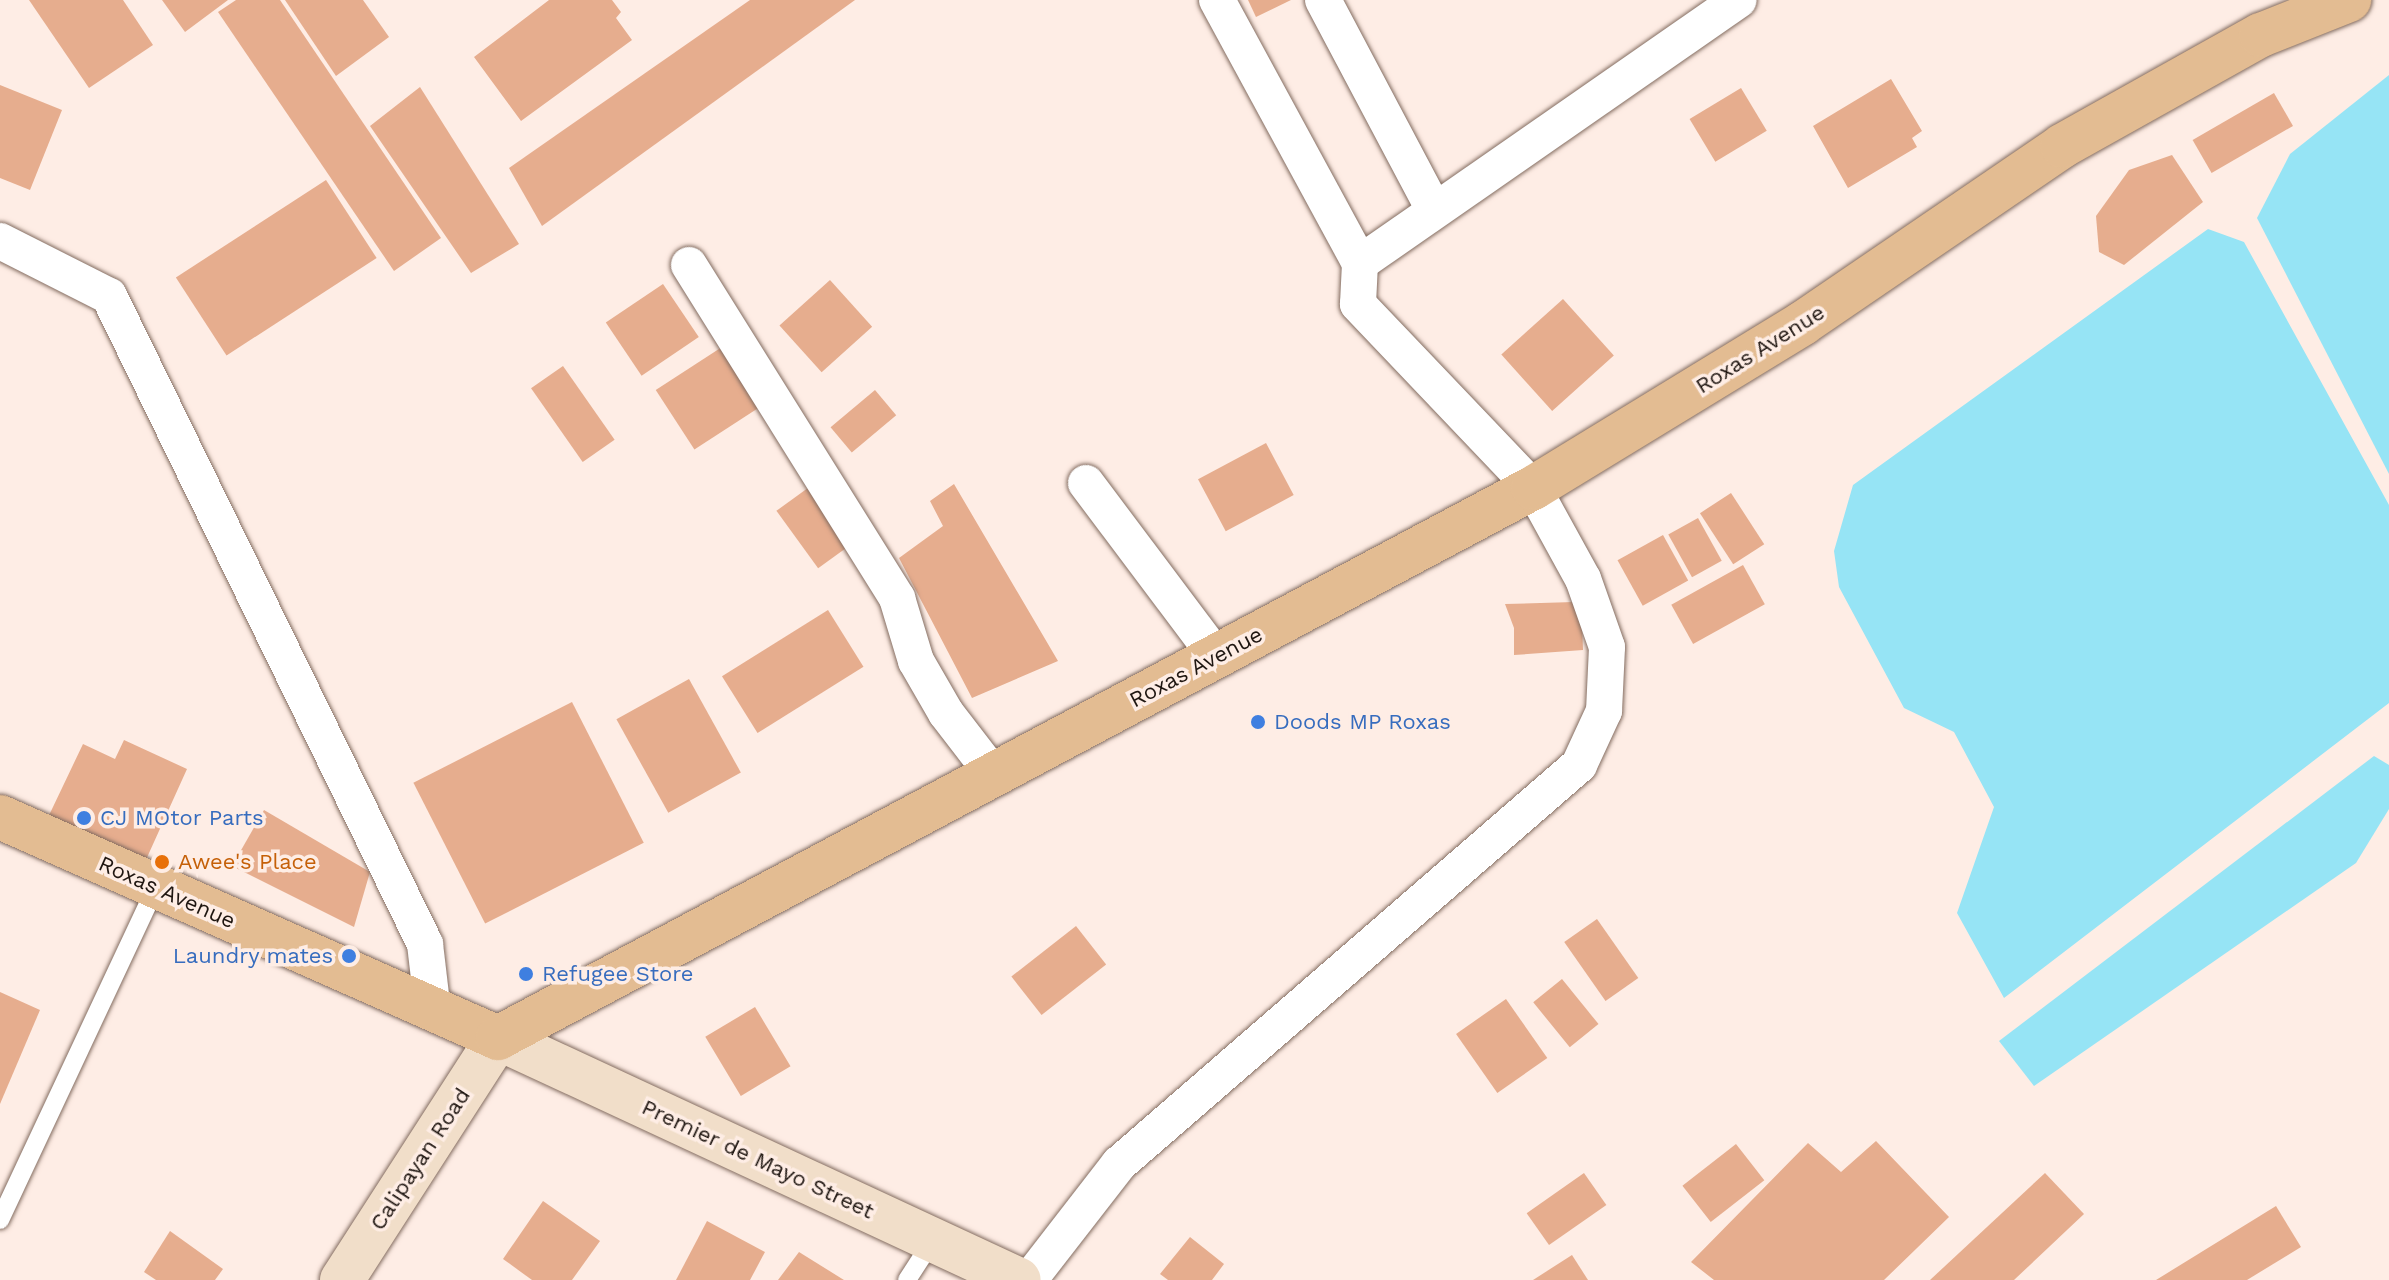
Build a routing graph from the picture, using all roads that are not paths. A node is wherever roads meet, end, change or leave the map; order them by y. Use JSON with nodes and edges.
{"nodes":[{"id":1,"x":1217,"y":0,"type":"edge"},
{"id":2,"x":1323,"y":0,"type":"edge"},
{"id":3,"x":1739,"y":0,"type":"edge"},
{"id":4,"x":2349,"y":0,"type":"edge"},
{"id":5,"x":1434,"y":210,"type":"junction"},
{"id":6,"x":0,"y":241,"type":"edge"},
{"id":7,"x":1360,"y":263,"type":"junction"},
{"id":8,"x":689,"y":265,"type":"dead end"},
{"id":9,"x":1086,"y":483,"type":"dead end"},
{"id":10,"x":1533,"y":488,"type":"junction"},
{"id":11,"x":1216,"y":656,"type":"junction"},
{"id":12,"x":993,"y":774,"type":"junction"},
{"id":13,"x":0,"y":817,"type":"edge"},
{"id":14,"x":156,"y":887,"type":"junction"},
{"id":15,"x":433,"y":1012,"type":"junction"},
{"id":16,"x":498,"y":1038,"type":"junction"},
{"id":17,"x":0,"y":1220,"type":"edge"},
{"id":18,"x":933,"y":1240,"type":"junction"},
{"id":19,"x":342,"y":1280,"type":"edge"},
{"id":20,"x":907,"y":1280,"type":"edge"},
{"id":21,"x":1019,"y":1280,"type":"edge"},
{"id":22,"x":1029,"y":1280,"type":"edge"}],
"edges":[{"from":1,"to":7,"type":"street"},
{"from":2,"to":5,"type":"street"},
{"from":3,"to":5,"type":"street"},
{"from":4,"to":10,"type":"main road","name":"Roxas Avenue"},
{"from":5,"to":7,"type":"street"},
{"from":6,"to":15,"type":"street"},
{"from":7,"to":10,"type":"street"},
{"from":8,"to":12,"type":"street"},
{"from":9,"to":11,"type":"street"},
{"from":10,"to":11,"type":"main road","name":"Roxas Avenue"},
{"from":10,"to":22,"type":"street"},
{"from":11,"to":12,"type":"main road","name":"Roxas Avenue"},
{"from":12,"to":16,"type":"main road","name":"Roxas Avenue"},
{"from":13,"to":14,"type":"main road","name":"Roxas Avenue"},
{"from":14,"to":15,"type":"main road","name":"Roxas Avenue"},
{"from":14,"to":17,"type":"lane"},
{"from":15,"to":16,"type":"main road","name":"Roxas Avenue"},
{"from":16,"to":18,"type":"main road","name":"Premier de Mayo Street"},
{"from":16,"to":19,"type":"main road","name":"Calipayan Road"},
{"from":18,"to":20,"type":"lane"},
{"from":18,"to":21,"type":"main road","name":"Premier de Mayo Street"}]}
